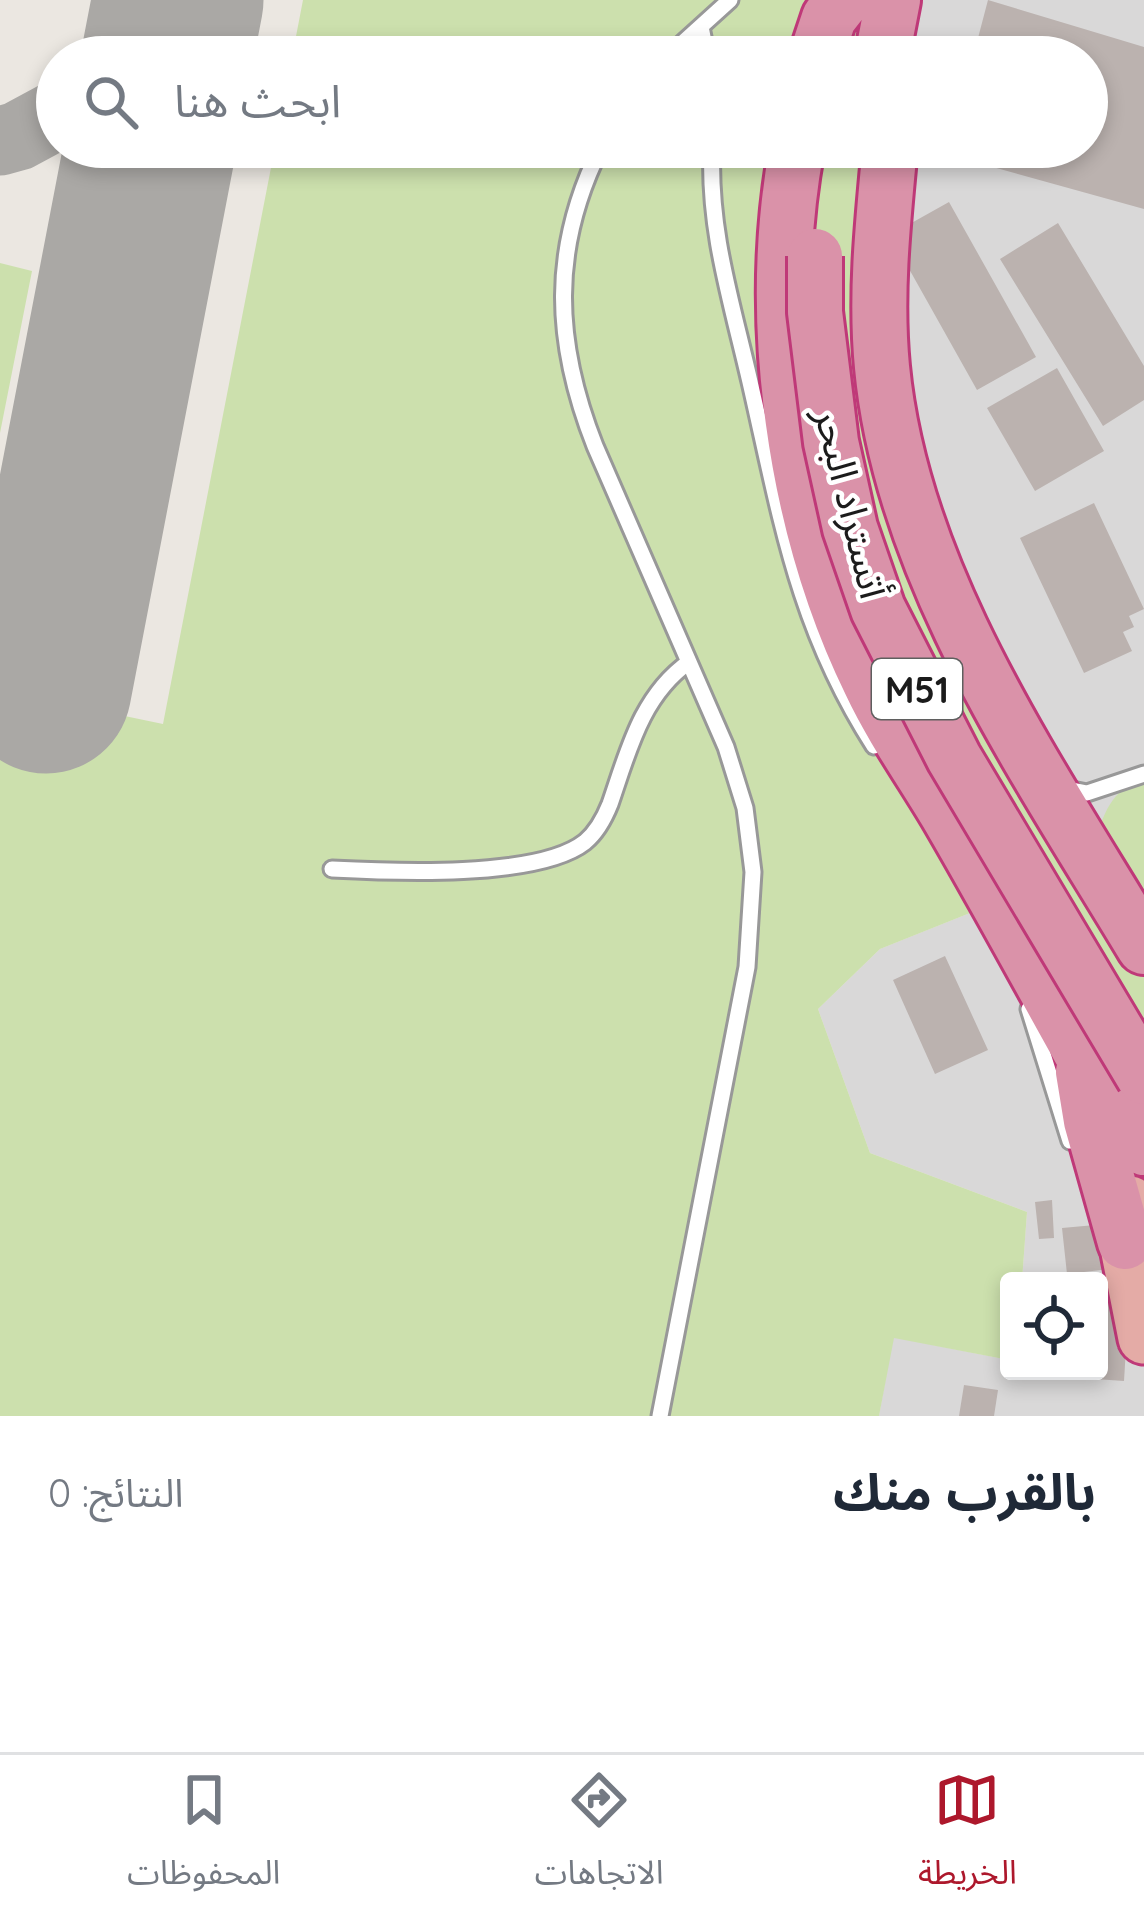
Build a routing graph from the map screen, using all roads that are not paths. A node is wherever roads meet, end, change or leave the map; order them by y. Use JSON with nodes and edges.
{"nodes":[{"id":1,"x":730,"y":0,"type":"edge"},
{"id":2,"x":842,"y":0,"type":"edge"},
{"id":3,"x":701,"y":27,"type":"junction"},
{"id":4,"x":691,"y":36,"type":"edge"},
{"id":5,"x":703,"y":36,"type":"edge"},
{"id":6,"x":823,"y":36,"type":"edge"},
{"id":7,"x":593,"y":168,"type":"edge"},
{"id":8,"x":712,"y":168,"type":"edge"},
{"id":9,"x":794,"y":168,"type":"edge"},
{"id":10,"x":821,"y":168,"type":"edge"},
{"id":11,"x":863,"y":168,"type":"edge"},
{"id":12,"x":889,"y":168,"type":"edge"},
{"id":13,"x":689,"y":662,"type":"junction"},
{"id":14,"x":1034,"y":766,"type":"junction"},
{"id":15,"x":889,"y":768,"type":"dead end"},
{"id":16,"x":1144,"y":774,"type":"edge"},
{"id":17,"x":332,"y":869,"type":"dead end"},
{"id":18,"x":963,"y":877,"type":"dead end"},
{"id":19,"x":1141,"y":931,"type":"edge"},
{"id":20,"x":995,"y":934,"type":"dead end"},
{"id":21,"x":1023,"y":996,"type":"dead end"},
{"id":22,"x":1144,"y":1012,"type":"edge"},
{"id":23,"x":1079,"y":1049,"type":"junction"},
{"id":24,"x":1144,"y":1077,"type":"edge"},
{"id":25,"x":1142,"y":1133,"type":"edge"},
{"id":26,"x":1076,"y":1153,"type":"dead end"},
{"id":27,"x":1110,"y":1207,"type":"junction"},
{"id":28,"x":1144,"y":1338,"type":"edge"},
{"id":29,"x":660,"y":1416,"type":"edge"}],
"edges":[{"from":1,"to":3,"type":"lane"},
{"from":2,"to":6,"type":"highway"},
{"from":3,"to":4,"type":"lane"},
{"from":3,"to":5,"type":"lane"},
{"from":7,"to":13,"type":"lane"},
{"from":8,"to":15,"type":"lane"},
{"from":9,"to":23,"type":"highway"},
{"from":10,"to":24,"type":"highway","name":"أتستراد البحر","number":"M51","bridge":true},
{"from":11,"to":22,"type":"highway","name":"أتستراد البحر","number":"M51"},
{"from":12,"to":14,"type":"highway"},
{"from":13,"to":17,"type":"lane"},
{"from":13,"to":29,"type":"lane"},
{"from":14,"to":16,"type":"lane"},
{"from":14,"to":19,"type":"highway"},
{"from":18,"to":20,"type":"lane"},
{"from":19,"to":23,"type":"highway"},
{"from":21,"to":26,"type":"lane"},
{"from":23,"to":25,"type":"highway"},
{"from":23,"to":27,"type":"highway"},
{"from":25,"to":27,"type":"highway"},
{"from":27,"to":28,"type":"highway"}]}
